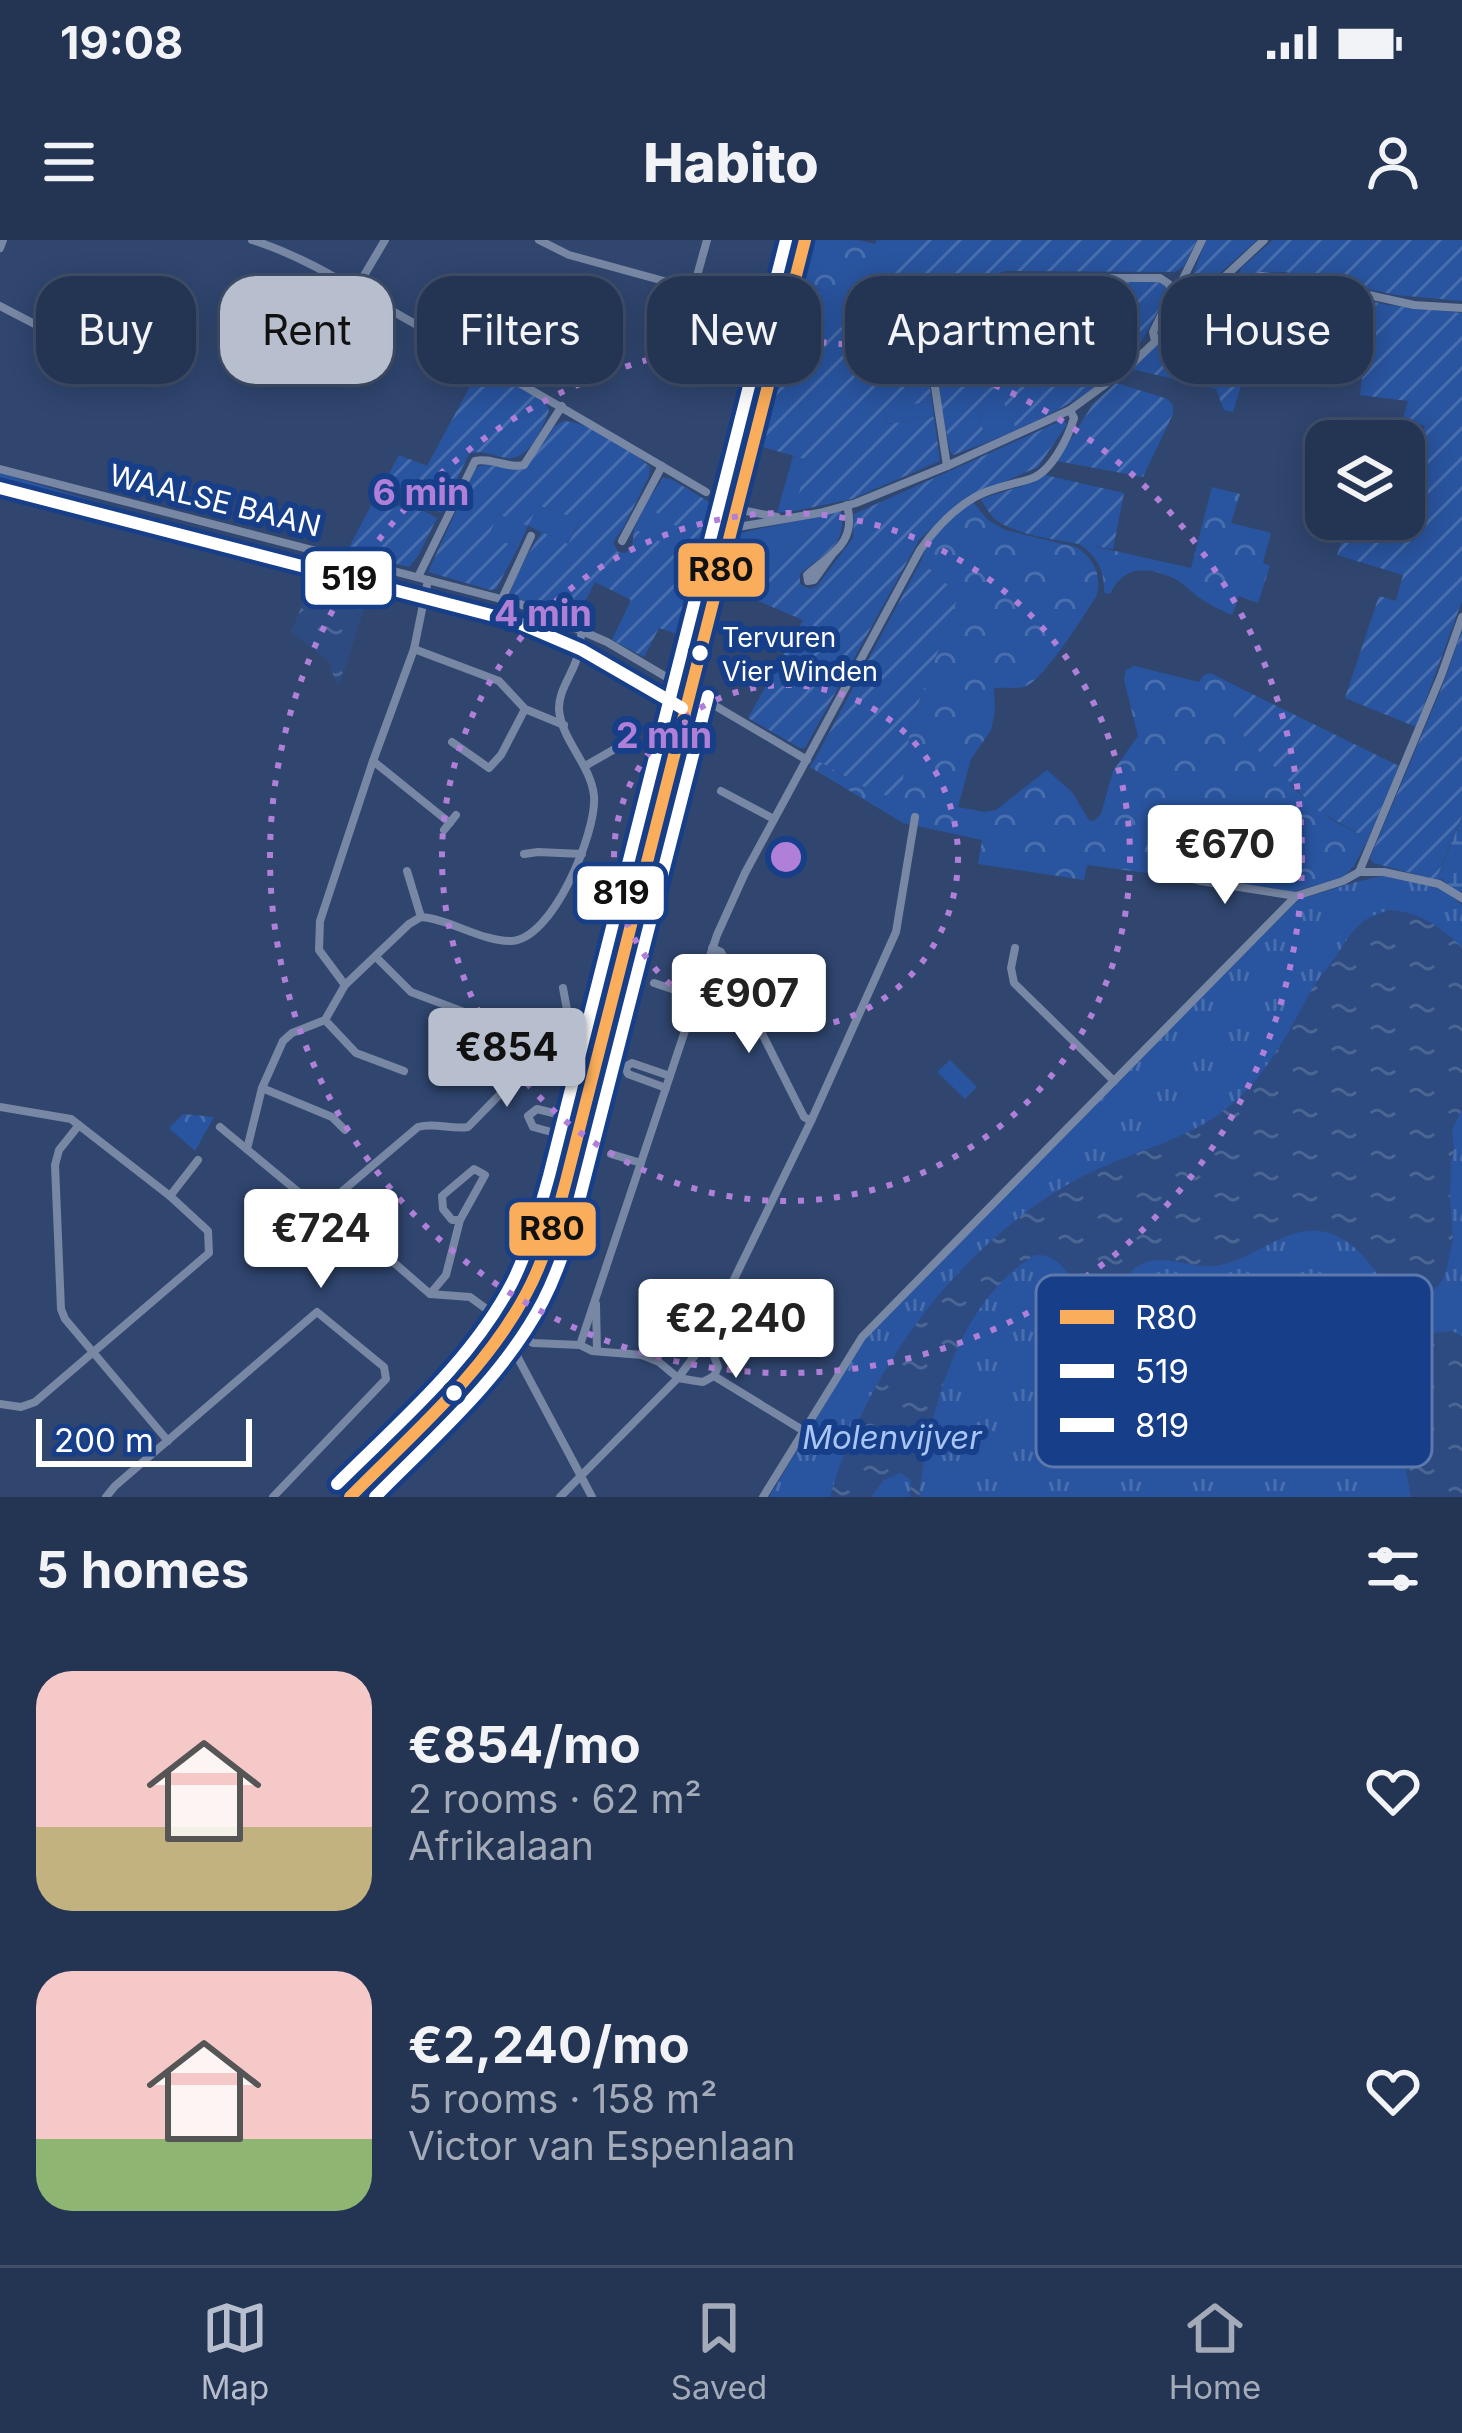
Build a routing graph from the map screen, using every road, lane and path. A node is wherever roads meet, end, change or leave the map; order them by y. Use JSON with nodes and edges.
{"nodes":[{"id":1,"x":252,"y":240,"type":"edge"},
{"id":2,"x":385,"y":240,"type":"edge"},
{"id":3,"x":539,"y":240,"type":"edge"},
{"id":4,"x":707,"y":240,"type":"edge"},
{"id":5,"x":805,"y":240,"type":"edge"},
{"id":6,"x":1202,"y":240,"type":"edge"},
{"id":7,"x":1264,"y":240,"type":"edge"},
{"id":8,"x":1229,"y":272,"type":"junction"},
{"id":9,"x":333,"y":276,"type":"edge"},
{"id":10,"x":364,"y":276,"type":"edge"},
{"id":11,"x":647,"y":276,"type":"edge"},
{"id":12,"x":697,"y":276,"type":"edge"},
{"id":13,"x":1184,"y":276,"type":"edge"},
{"id":14,"x":1225,"y":276,"type":"edge"},
{"id":15,"x":1232,"y":276,"type":"edge"},
{"id":16,"x":1373,"y":296,"type":"edge"},
{"id":17,"x":0,"y":306,"type":"edge"},
{"id":18,"x":1462,"y":308,"type":"edge"},
{"id":19,"x":393,"y":310,"type":"edge"},
{"id":20,"x":36,"y":325,"type":"edge"},
{"id":21,"x":1159,"y":338,"type":"joint"},
{"id":22,"x":562,"y":406,"type":"junction"},
{"id":23,"x":1070,"y":410,"type":"junction"},
{"id":24,"x":662,"y":466,"type":"junction"},
{"id":25,"x":947,"y":466,"type":"junction"},
{"id":26,"x":0,"y":470,"type":"edge"},
{"id":27,"x":706,"y":492,"type":"dead end"},
{"id":28,"x":847,"y":506,"type":"junction"},
{"id":29,"x":736,"y":509,"type":"junction"},
{"id":30,"x":790,"y":518,"type":"junction"},
{"id":31,"x":732,"y":528,"type":"junction"},
{"id":32,"x":531,"y":536,"type":"dead end"},
{"id":33,"x":622,"y":541,"type":"dead end"},
{"id":34,"x":834,"y":552,"type":"dead end"},
{"id":35,"x":423,"y":578,"type":"junction"},
{"id":36,"x":502,"y":599,"type":"junction"},
{"id":37,"x":1462,"y":617,"type":"edge"},
{"id":38,"x":582,"y":630,"type":"junction"},
{"id":39,"x":598,"y":638,"type":"junction"},
{"id":40,"x":414,"y":649,"type":"junction"},
{"id":41,"x":577,"y":658,"type":"junction"},
{"id":42,"x":691,"y":692,"type":"junction"},
{"id":43,"x":526,"y":709,"type":"junction"},
{"id":44,"x":559,"y":709,"type":"junction"},
{"id":45,"x":547,"y":716,"type":"junction"},
{"id":46,"x":564,"y":725,"type":"junction"},
{"id":47,"x":629,"y":731,"type":"dead end"},
{"id":48,"x":452,"y":742,"type":"dead end"},
{"id":49,"x":807,"y":760,"type":"junction"},
{"id":50,"x":373,"y":761,"type":"junction"},
{"id":51,"x":585,"y":766,"type":"junction"},
{"id":52,"x":721,"y":791,"type":"dead end"},
{"id":53,"x":915,"y":817,"type":"dead end"},
{"id":54,"x":774,"y":819,"type":"junction"},
{"id":55,"x":450,"y":823,"type":"dead end"},
{"id":56,"x":524,"y":854,"type":"dead end"},
{"id":57,"x":582,"y":854,"type":"junction"},
{"id":58,"x":407,"y":871,"type":"dead end"},
{"id":59,"x":1162,"y":871,"type":"dead end"},
{"id":60,"x":1359,"y":872,"type":"junction"},
{"id":61,"x":1296,"y":896,"type":"junction"},
{"id":62,"x":1462,"y":898,"type":"edge"},
{"id":63,"x":421,"y":916,"type":"junction"},
{"id":64,"x":712,"y":948,"type":"junction"},
{"id":65,"x":1015,"y":948,"type":"dead end"},
{"id":66,"x":376,"y":957,"type":"junction"},
{"id":67,"x":654,"y":982,"type":"dead end"},
{"id":68,"x":345,"y":985,"type":"junction"},
{"id":69,"x":563,"y":988,"type":"dead end"},
{"id":70,"x":696,"y":997,"type":"junction"},
{"id":71,"x":464,"y":1012,"type":"dead end"},
{"id":72,"x":325,"y":1019,"type":"junction"},
{"id":73,"x":404,"y":1071,"type":"dead end"},
{"id":74,"x":670,"y":1076,"type":"junction"},
{"id":75,"x":1114,"y":1081,"type":"junction"},
{"id":76,"x":262,"y":1088,"type":"junction"},
{"id":77,"x":666,"y":1088,"type":"junction"},
{"id":78,"x":0,"y":1108,"type":"edge"},
{"id":79,"x":253,"y":1119,"type":"junction"},
{"id":80,"x":581,"y":1120,"type":"junction"},
{"id":81,"x":811,"y":1121,"type":"junction"},
{"id":82,"x":79,"y":1125,"type":"junction"},
{"id":83,"x":220,"y":1127,"type":"dead end"},
{"id":84,"x":345,"y":1130,"type":"dead end"},
{"id":85,"x":235,"y":1139,"type":"junction"},
{"id":86,"x":577,"y":1139,"type":"junction"},
{"id":87,"x":247,"y":1149,"type":"junction"},
{"id":88,"x":611,"y":1154,"type":"dead end"},
{"id":89,"x":198,"y":1160,"type":"dead end"},
{"id":90,"x":641,"y":1163,"type":"junction"},
{"id":91,"x":170,"y":1196,"type":"junction"},
{"id":92,"x":326,"y":1213,"type":"junction"},
{"id":93,"x":460,"y":1220,"type":"junction"},
{"id":94,"x":446,"y":1275,"type":"junction"},
{"id":95,"x":430,"y":1294,"type":"junction"},
{"id":96,"x":464,"y":1296,"type":"junction"},
{"id":97,"x":596,"y":1297,"type":"junction"},
{"id":98,"x":508,"y":1325,"type":"junction"},
{"id":99,"x":522,"y":1336,"type":"junction"},
{"id":100,"x":580,"y":1345,"type":"junction"},
{"id":101,"x":700,"y":1347,"type":"junction"},
{"id":102,"x":93,"y":1350,"type":"junction"},
{"id":103,"x":597,"y":1351,"type":"junction"},
{"id":104,"x":714,"y":1376,"type":"junction"},
{"id":105,"x":678,"y":1378,"type":"junction"},
{"id":106,"x":0,"y":1404,"type":"edge"},
{"id":107,"x":804,"y":1431,"type":"junction"},
{"id":108,"x":168,"y":1441,"type":"junction"},
{"id":109,"x":580,"y":1474,"type":"junction"},
{"id":110,"x":106,"y":1497,"type":"edge"},
{"id":111,"x":273,"y":1497,"type":"edge"},
{"id":112,"x":350,"y":1497,"type":"edge"},
{"id":113,"x":560,"y":1497,"type":"edge"},
{"id":114,"x":592,"y":1497,"type":"edge"},
{"id":115,"x":763,"y":1497,"type":"edge"}],
"edges":[{"from":1,"to":9,"type":"street"},
{"from":2,"to":10,"type":"street"},
{"from":3,"to":11,"type":"street"},
{"from":4,"to":12,"type":"street"},
{"from":5,"to":29,"type":"main road"},
{"from":6,"to":13,"type":"street"},
{"from":7,"to":8,"type":"street"},
{"from":8,"to":14,"type":"street"},
{"from":8,"to":15,"type":"street"},
{"from":16,"to":18,"type":"street"},
{"from":17,"to":20,"type":"street"},
{"from":19,"to":22,"type":"street"},
{"from":21,"to":23,"type":"street"},
{"from":21,"to":25,"type":"street"},
{"from":22,"to":24,"type":"street"},
{"from":22,"to":35,"type":"street"},
{"from":23,"to":25,"type":"street"},
{"from":23,"to":49,"type":"street"},
{"from":24,"to":27,"type":"street"},
{"from":24,"to":33,"type":"street"},
{"from":25,"to":28,"type":"street"},
{"from":26,"to":35,"type":"street","name":"WAALSE BAAN"},
{"from":28,"to":30,"type":"street"},
{"from":28,"to":34,"type":"street"},
{"from":29,"to":30,"type":"street"},
{"from":29,"to":31,"type":"main road"},
{"from":30,"to":31,"type":"street"},
{"from":31,"to":42,"type":"main road"},
{"from":32,"to":36,"type":"street"},
{"from":35,"to":36,"type":"street","name":"WAALSE BAAN"},
{"from":35,"to":40,"type":"street"},
{"from":36,"to":38,"type":"street","name":"WAALSE BAAN"},
{"from":37,"to":60,"type":"street"},
{"from":38,"to":39,"type":"street","name":"WAALSE BAAN"},
{"from":38,"to":41,"type":"street"},
{"from":39,"to":41,"type":"street"},
{"from":39,"to":42,"type":"street","name":"WAALSE BAAN"},
{"from":40,"to":43,"type":"street"},
{"from":40,"to":50,"type":"street"},
{"from":41,"to":44,"type":"street"},
{"from":42,"to":49,"type":"street","name":"WAALSE BAAN"},
{"from":42,"to":80,"type":"main road"},
{"from":43,"to":45,"type":"street"},
{"from":43,"to":48,"type":"street"},
{"from":44,"to":45,"type":"street"},
{"from":44,"to":46,"type":"street"},
{"from":45,"to":46,"type":"street"},
{"from":46,"to":51,"type":"street"},
{"from":47,"to":51,"type":"street"},
{"from":49,"to":54,"type":"street"},
{"from":50,"to":55,"type":"street"},
{"from":50,"to":68,"type":"street"},
{"from":51,"to":57,"type":"street"},
{"from":52,"to":54,"type":"street"},
{"from":53,"to":81,"type":"street"},
{"from":54,"to":64,"type":"street"},
{"from":56,"to":57,"type":"street"},
{"from":57,"to":63,"type":"street"},
{"from":58,"to":63,"type":"street"},
{"from":59,"to":61,"type":"street"},
{"from":60,"to":61,"type":"street"},
{"from":60,"to":62,"type":"street"},
{"from":61,"to":75,"type":"street"},
{"from":63,"to":66,"type":"street"},
{"from":64,"to":70,"type":"street"},
{"from":64,"to":81,"type":"street"},
{"from":65,"to":75,"type":"street"},
{"from":66,"to":68,"type":"street"},
{"from":66,"to":71,"type":"street"},
{"from":67,"to":70,"type":"street"},
{"from":68,"to":72,"type":"street"},
{"from":69,"to":92,"type":"street"},
{"from":70,"to":74,"type":"street"},
{"from":72,"to":73,"type":"street"},
{"from":72,"to":76,"type":"street"},
{"from":74,"to":77,"type":"street"},
{"from":74,"to":77,"type":"street"},
{"from":75,"to":107,"type":"street"},
{"from":76,"to":79,"type":"street"},
{"from":76,"to":84,"type":"street"},
{"from":77,"to":90,"type":"street"},
{"from":78,"to":82,"type":"street"},
{"from":79,"to":85,"type":"street"},
{"from":79,"to":87,"type":"street"},
{"from":80,"to":86,"type":"main road"},
{"from":80,"to":86,"type":"street"},
{"from":81,"to":101,"type":"street"},
{"from":82,"to":91,"type":"street"},
{"from":82,"to":102,"type":"street"},
{"from":83,"to":85,"type":"street"},
{"from":85,"to":87,"type":"street"},
{"from":86,"to":98,"type":"main road"},
{"from":87,"to":92,"type":"street"},
{"from":88,"to":90,"type":"street"},
{"from":89,"to":91,"type":"street"},
{"from":90,"to":97,"type":"street"},
{"from":91,"to":102,"type":"street"},
{"from":92,"to":95,"type":"street"},
{"from":93,"to":93,"type":"street"},
{"from":93,"to":94,"type":"street"},
{"from":94,"to":95,"type":"street"},
{"from":94,"to":96,"type":"street"},
{"from":95,"to":96,"type":"street"},
{"from":96,"to":98,"type":"street"},
{"from":97,"to":100,"type":"street"},
{"from":97,"to":103,"type":"street"},
{"from":98,"to":99,"type":"street"},
{"from":98,"to":112,"type":"main road"},
{"from":99,"to":100,"type":"street"},
{"from":99,"to":109,"type":"street"},
{"from":100,"to":103,"type":"street"},
{"from":101,"to":104,"type":"street"},
{"from":101,"to":105,"type":"street"},
{"from":102,"to":106,"type":"street"},
{"from":102,"to":108,"type":"street"},
{"from":103,"to":105,"type":"street"},
{"from":104,"to":105,"type":"street"},
{"from":104,"to":107,"type":"street"},
{"from":105,"to":109,"type":"street"},
{"from":107,"to":115,"type":"street"},
{"from":108,"to":110,"type":"street"},
{"from":108,"to":111,"type":"street"},
{"from":109,"to":113,"type":"street"},
{"from":109,"to":114,"type":"street"}]}
